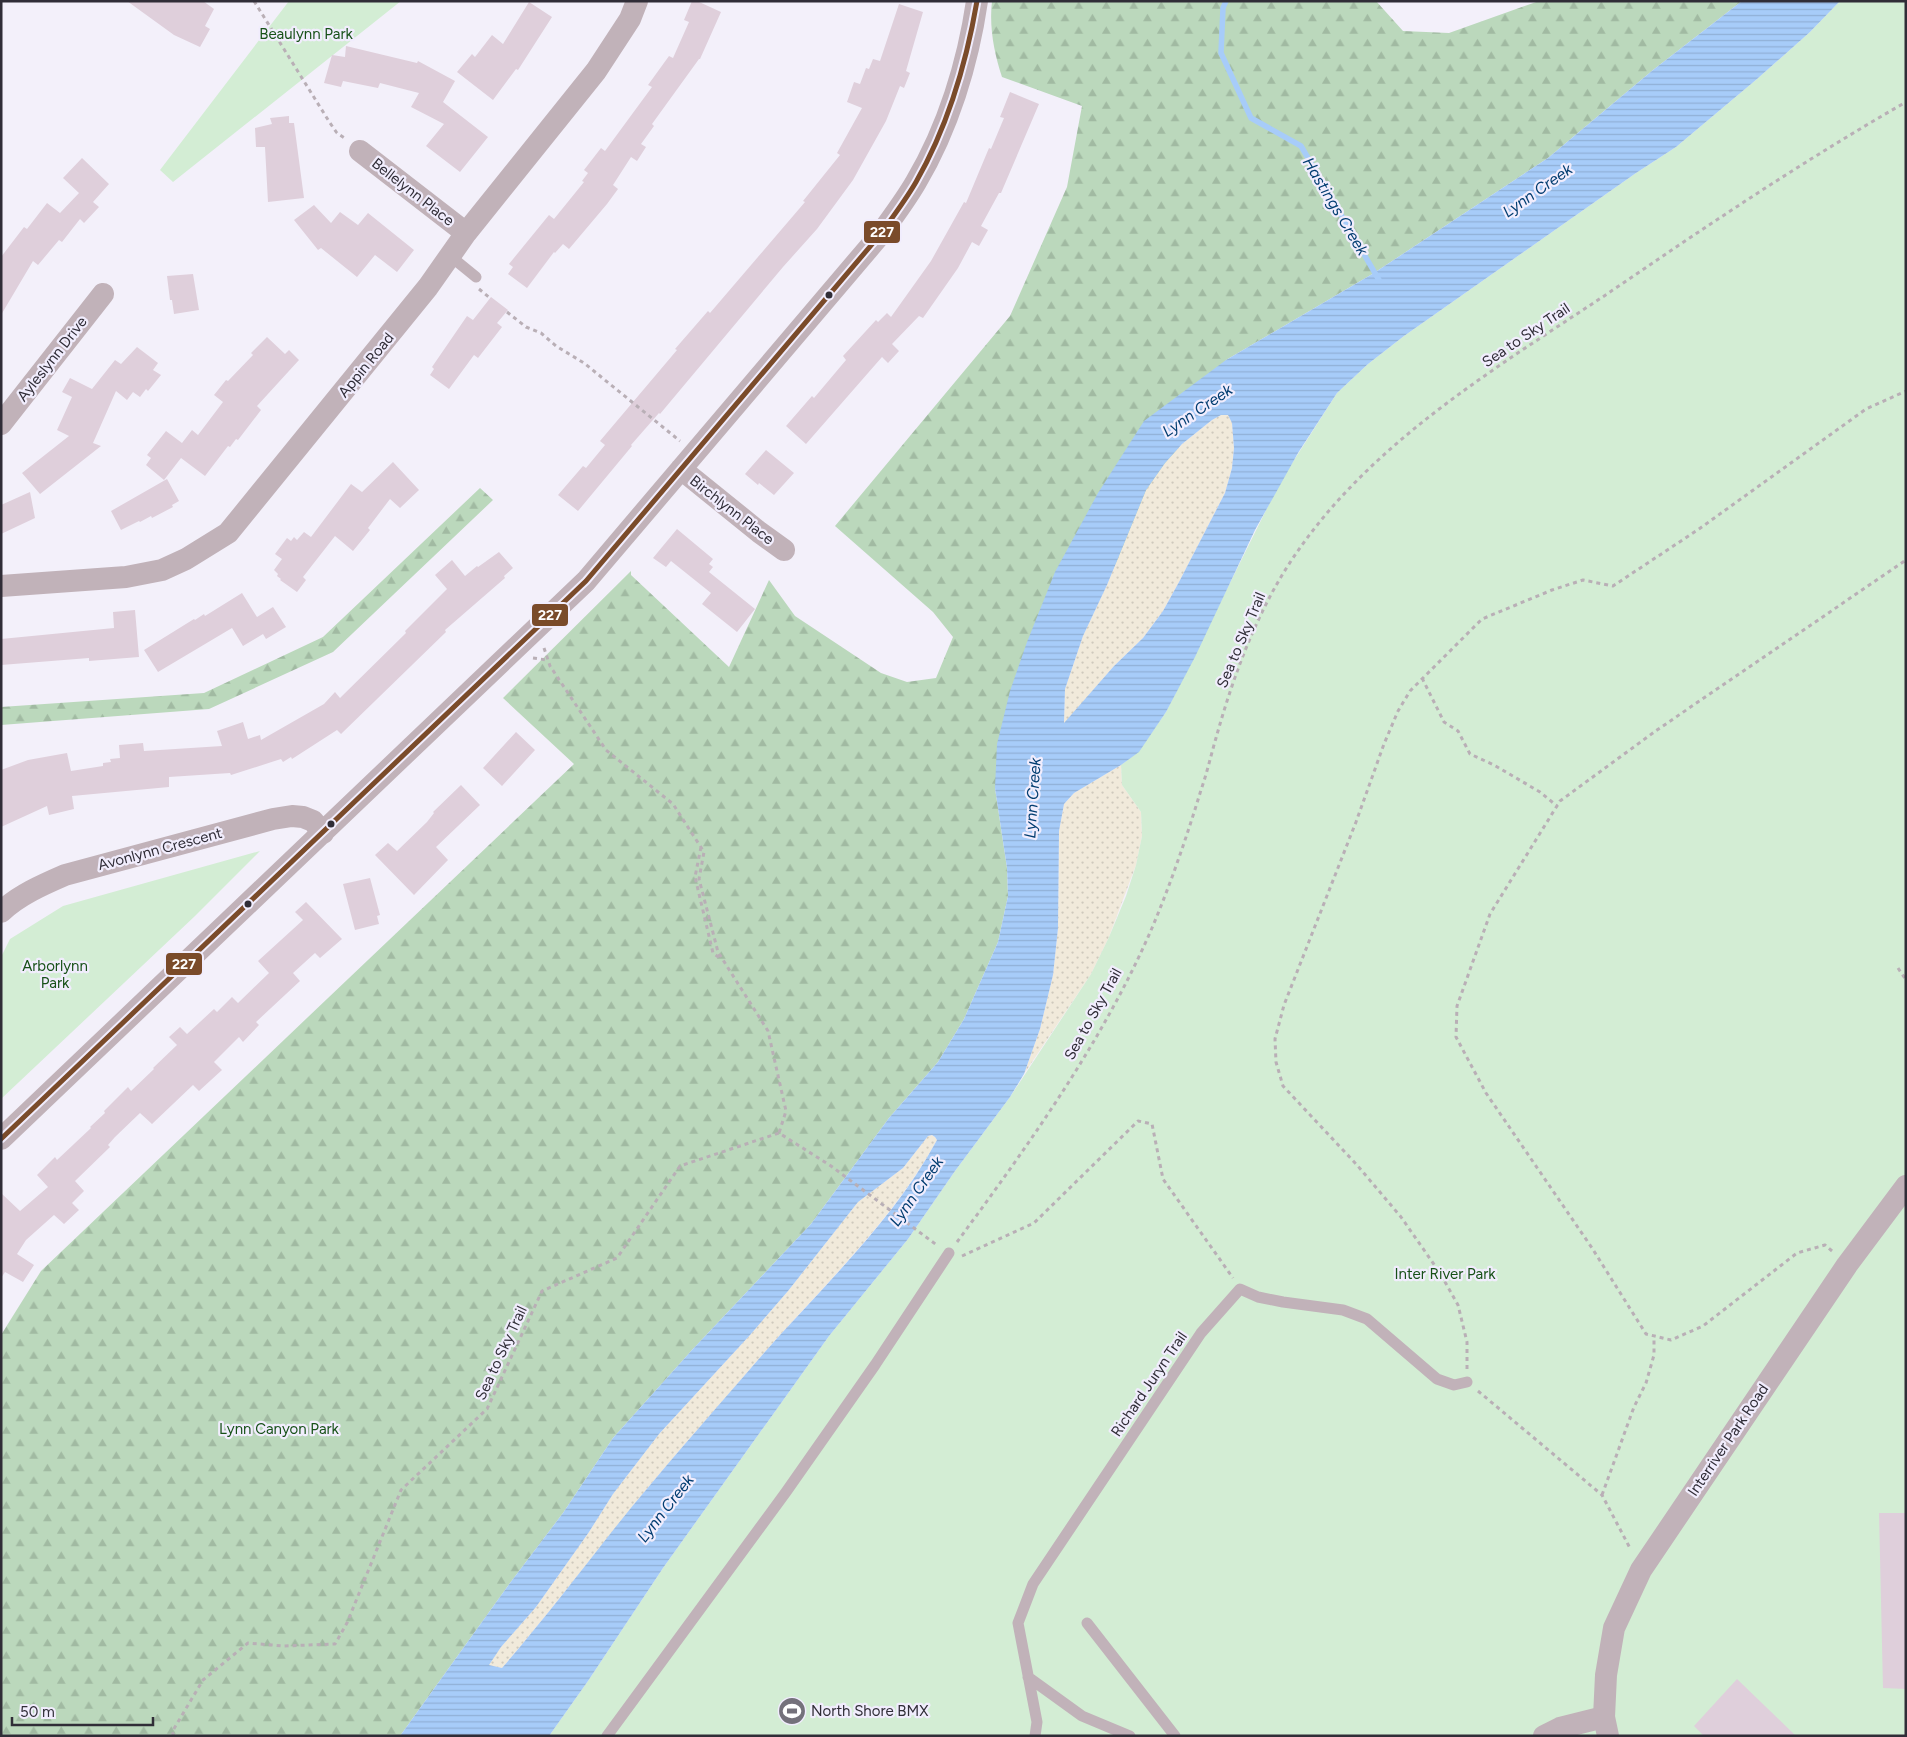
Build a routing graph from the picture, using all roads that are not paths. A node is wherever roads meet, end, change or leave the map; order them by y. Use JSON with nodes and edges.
{"nodes":[{"id":1,"x":637,"y":1,"type":"edge"},
{"id":2,"x":977,"y":1,"type":"edge"},
{"id":3,"x":360,"y":151,"type":"road end"},
{"id":4,"x":466,"y":233,"type":"junction"},
{"id":5,"x":449,"y":255,"type":"junction"},
{"id":6,"x":476,"y":277,"type":"dead end"},
{"id":7,"x":103,"y":294,"type":"dead end"},
{"id":8,"x":1,"y":424,"type":"edge"},
{"id":9,"x":688,"y":461,"type":"junction"},
{"id":10,"x":784,"y":550,"type":"dead end"},
{"id":11,"x":1,"y":586,"type":"edge"},
{"id":12,"x":322,"y":833,"type":"junction"},
{"id":13,"x":1,"y":912,"type":"edge"},
{"id":14,"x":1,"y":1139,"type":"edge"},
{"id":15,"x":1906,"y":1186,"type":"edge"},
{"id":16,"x":950,"y":1253,"type":"road end"},
{"id":17,"x":1468,"y":1382,"type":"road end"},
{"id":18,"x":1087,"y":1624,"type":"dead end"},
{"id":19,"x":1028,"y":1677,"type":"junction"},
{"id":20,"x":1606,"y":1726,"type":"edge"},
{"id":21,"x":607,"y":1736,"type":"edge"},
{"id":22,"x":1035,"y":1736,"type":"edge"},
{"id":23,"x":1127,"y":1736,"type":"edge"},
{"id":24,"x":1175,"y":1736,"type":"edge"},
{"id":25,"x":1544,"y":1736,"type":"edge"}],
"edges":[{"from":1,"to":4,"type":"street","name":"Appin Road"},
{"from":2,"to":9,"type":"street"},
{"from":3,"to":4,"type":"street","name":"Bellelynn Place"},
{"from":4,"to":5,"type":"street","name":"Appin Road"},
{"from":5,"to":6,"type":"lane"},
{"from":5,"to":11,"type":"street","name":"Appin Road"},
{"from":7,"to":8,"type":"street","name":"Ayleslynn Drive"},
{"from":9,"to":10,"type":"street","name":"Birchlynn Place"},
{"from":9,"to":12,"type":"street"},
{"from":12,"to":13,"type":"street","name":"Avonlynn Crescent"},
{"from":12,"to":14,"type":"street"},
{"from":15,"to":20,"type":"street","name":"Interriver Park Road"},
{"from":16,"to":21,"type":"lane"},
{"from":17,"to":19,"type":"lane","name":"Richard Juryn Trail"},
{"from":18,"to":24,"type":"lane"},
{"from":19,"to":22,"type":"lane","name":"Richard Juryn Trail"},
{"from":19,"to":23,"type":"lane"},
{"from":20,"to":25,"type":"street"}]}
